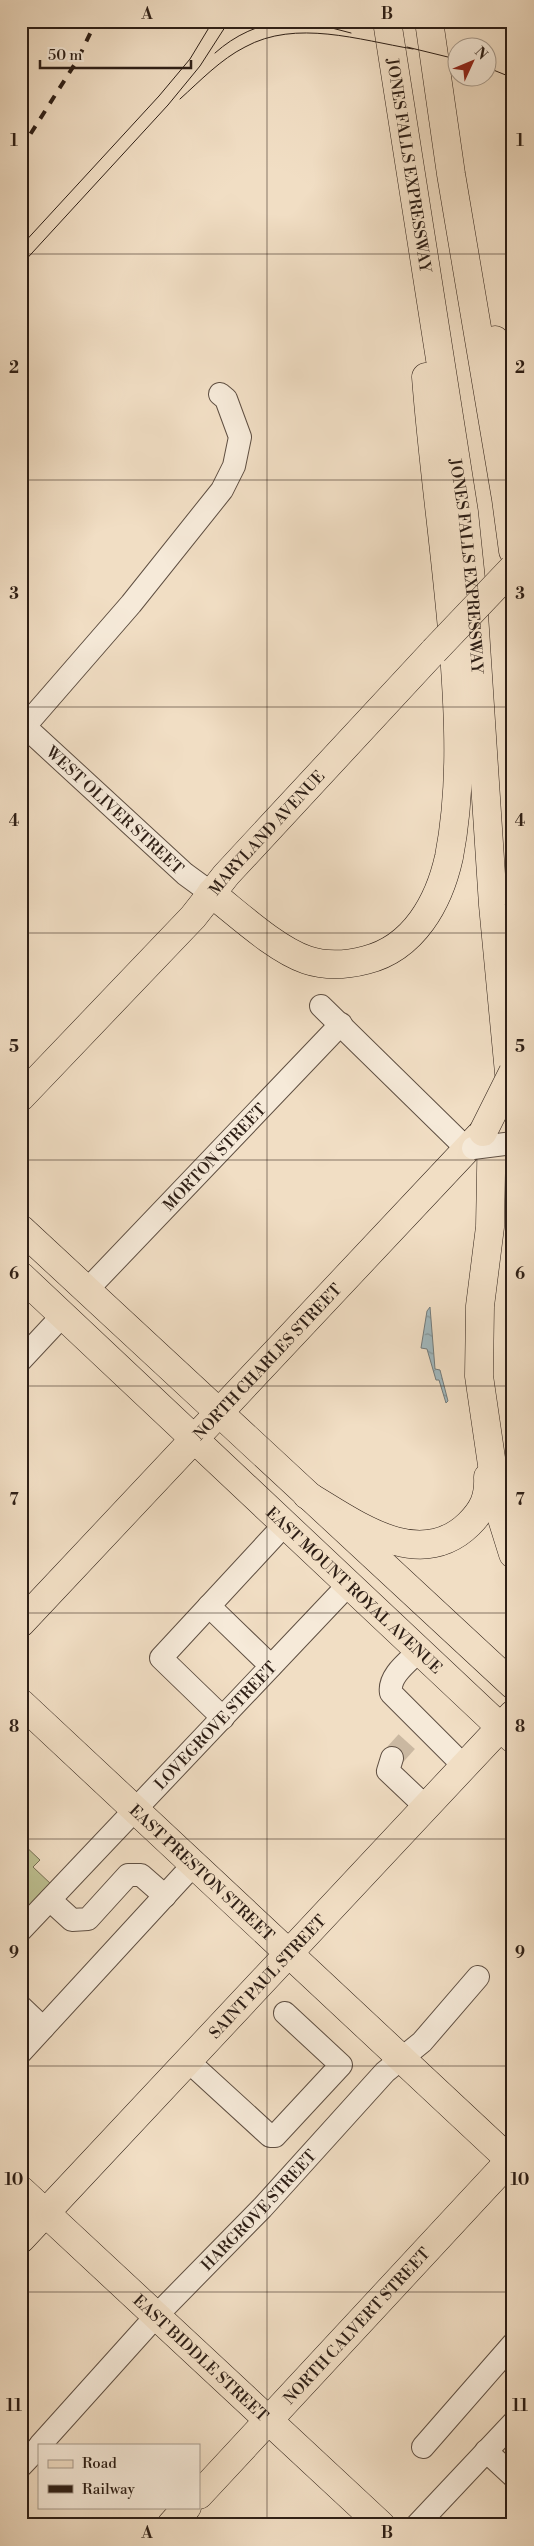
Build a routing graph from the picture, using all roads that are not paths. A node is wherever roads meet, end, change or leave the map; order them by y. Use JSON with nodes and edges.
{"nodes":[{"id":1,"x":386,"y":21,"type":"edge"},
{"id":2,"x":429,"y":21,"type":"edge"},
{"id":3,"x":451,"y":174,"type":"junction"},
{"id":4,"x":411,"y":186,"type":"junction"},
{"id":5,"x":220,"y":394,"type":"dead end"},
{"id":6,"x":513,"y":412,"type":"edge"},
{"id":7,"x":513,"y":550,"type":"edge"},
{"id":8,"x":513,"y":568,"type":"edge"},
{"id":9,"x":23,"y":724,"type":"edge"},
{"id":10,"x":211,"y":893,"type":"junction"},
{"id":11,"x":493,"y":906,"type":"junction"},
{"id":12,"x":321,"y":1006,"type":"dead end"},
{"id":13,"x":341,"y":1024,"type":"junction"},
{"id":14,"x":513,"y":1072,"type":"edge"},
{"id":15,"x":21,"y":1097,"type":"edge"},
{"id":16,"x":513,"y":1100,"type":"edge"},
{"id":17,"x":513,"y":1115,"type":"edge"},
{"id":18,"x":474,"y":1143,"type":"junction"},
{"id":19,"x":513,"y":1143,"type":"edge"},
{"id":20,"x":21,"y":1229,"type":"edge"},
{"id":21,"x":21,"y":1276,"type":"edge"},
{"id":22,"x":87,"y":1290,"type":"junction"},
{"id":23,"x":63,"y":1315,"type":"junction"},
{"id":24,"x":21,"y":1360,"type":"edge"},
{"id":25,"x":220,"y":1413,"type":"junction"},
{"id":26,"x":487,"y":1438,"type":"junction"},
{"id":27,"x":196,"y":1439,"type":"junction"},
{"id":28,"x":307,"y":1494,"type":"junction"},
{"id":29,"x":286,"y":1524,"type":"junction"},
{"id":30,"x":513,"y":1554,"type":"edge"},
{"id":31,"x":349,"y":1584,"type":"junction"},
{"id":32,"x":209,"y":1606,"type":"junction"},
{"id":33,"x":21,"y":1622,"type":"edge"},
{"id":34,"x":419,"y":1651,"type":"junction"},
{"id":35,"x":271,"y":1666,"type":"junction"},
{"id":36,"x":513,"y":1685,"type":"edge"},
{"id":37,"x":21,"y":1703,"type":"edge"},
{"id":38,"x":223,"y":1718,"type":"junction"},
{"id":39,"x":509,"y":1727,"type":"edge"},
{"id":40,"x":392,"y":1758,"type":"dead end"},
{"id":41,"x":464,"y":1766,"type":"junction"},
{"id":42,"x":426,"y":1807,"type":"junction"},
{"id":43,"x":135,"y":1809,"type":"junction"},
{"id":44,"x":194,"y":1864,"type":"junction"},
{"id":45,"x":165,"y":1896,"type":"junction"},
{"id":46,"x":50,"y":1900,"type":"junction"},
{"id":47,"x":21,"y":1930,"type":"edge"},
{"id":48,"x":290,"y":1953,"type":"junction"},
{"id":49,"x":478,"y":1977,"type":"dead end"},
{"id":50,"x":21,"y":2007,"type":"edge"},
{"id":51,"x":285,"y":2012,"type":"dead end"},
{"id":52,"x":43,"y":2028,"type":"junction"},
{"id":53,"x":21,"y":2052,"type":"edge"},
{"id":54,"x":401,"y":2058,"type":"junction"},
{"id":55,"x":188,"y":2062,"type":"junction"},
{"id":56,"x":512,"y":2160,"type":"edge"},
{"id":57,"x":21,"y":2190,"type":"edge"},
{"id":58,"x":46,"y":2213,"type":"junction"},
{"id":59,"x":21,"y":2240,"type":"edge"},
{"id":60,"x":157,"y":2314,"type":"junction"},
{"id":61,"x":513,"y":2344,"type":"edge"},
{"id":62,"x":269,"y":2419,"type":"junction"},
{"id":63,"x":513,"y":2423,"type":"edge"},
{"id":64,"x":42,"y":2444,"type":"edge"},
{"id":65,"x":423,"y":2447,"type":"dead end"},
{"id":66,"x":38,"y":2448,"type":"edge"},
{"id":67,"x":486,"y":2451,"type":"junction"},
{"id":68,"x":21,"y":2466,"type":"edge"},
{"id":69,"x":513,"y":2476,"type":"edge"},
{"id":70,"x":200,"y":2494,"type":"edge"},
{"id":71,"x":186,"y":2508,"type":"edge"},
{"id":72,"x":171,"y":2525,"type":"edge"},
{"id":73,"x":381,"y":2525,"type":"edge"},
{"id":74,"x":417,"y":2525,"type":"edge"}],
"edges":[{"from":1,"to":4,"type":"main road","name":"JONES FALLS EXPRESSWAY"},
{"from":2,"to":3,"type":"main road"},
{"from":3,"to":6,"type":"main road"},
{"from":3,"to":7,"type":"main road"},
{"from":4,"to":10,"type":"main road"},
{"from":4,"to":11,"type":"main road","name":"JONES FALLS EXPRESSWAY"},
{"from":5,"to":9,"type":"street"},
{"from":8,"to":10,"type":"main road","name":"MARYLAND AVENUE","bridge":true},
{"from":9,"to":10,"type":"street","name":"WEST OLIVER STREET"},
{"from":10,"to":15,"type":"main road","name":"MARYLAND AVENUE"},
{"from":11,"to":17,"type":"main road","name":"JONES FALLS EXPRESSWAY"},
{"from":11,"to":26,"type":"main road"},
{"from":12,"to":13,"type":"street"},
{"from":13,"to":18,"type":"street"},
{"from":13,"to":22,"type":"street","name":"MORTON STREET"},
{"from":14,"to":18,"type":"main road","bridge":true},
{"from":16,"to":18,"type":"main road","name":"NORTH CHARLES STREET","bridge":true},
{"from":18,"to":19,"type":"street","bridge":true},
{"from":18,"to":25,"type":"main road","name":"NORTH CHARLES STREET"},
{"from":20,"to":22,"type":"main road"},
{"from":21,"to":23,"type":"main road","name":"EAST MOUNT ROYAL AVENUE"},
{"from":22,"to":25,"type":"main road"},
{"from":23,"to":24,"type":"street"},
{"from":23,"to":27,"type":"main road","name":"EAST MOUNT ROYAL AVENUE"},
{"from":25,"to":27,"type":"main road","name":"NORTH CHARLES STREET"},
{"from":25,"to":28,"type":"main road"},
{"from":26,"to":28,"type":"main road"},
{"from":26,"to":30,"type":"main road"},
{"from":27,"to":29,"type":"main road","name":"EAST MOUNT ROYAL AVENUE"},
{"from":27,"to":33,"type":"main road","name":"NORTH CHARLES STREET"},
{"from":28,"to":36,"type":"main road"},
{"from":29,"to":31,"type":"main road","name":"EAST MOUNT ROYAL AVENUE"},
{"from":29,"to":32,"type":"street"},
{"from":31,"to":34,"type":"main road","name":"EAST MOUNT ROYAL AVENUE"},
{"from":31,"to":35,"type":"street","name":"LOVEGROVE STREET"},
{"from":32,"to":35,"type":"street"},
{"from":32,"to":38,"type":"street"},
{"from":34,"to":39,"type":"main road","name":"EAST MOUNT ROYAL AVENUE"},
{"from":34,"to":41,"type":"street"},
{"from":35,"to":38,"type":"street","name":"LOVEGROVE STREET"},
{"from":37,"to":43,"type":"main road","name":"EAST PRESTON STREET"},
{"from":38,"to":43,"type":"street","name":"LOVEGROVE STREET"},
{"from":39,"to":41,"type":"main road","name":"SAINT PAUL STREET"},
{"from":40,"to":42,"type":"street"},
{"from":41,"to":42,"type":"main road","name":"SAINT PAUL STREET"},
{"from":42,"to":48,"type":"main road","name":"SAINT PAUL STREET"},
{"from":43,"to":44,"type":"main road","name":"EAST PRESTON STREET"},
{"from":43,"to":46,"type":"street","name":"LOVEGROVE STREET"},
{"from":44,"to":45,"type":"street"},
{"from":44,"to":48,"type":"main road","name":"EAST PRESTON STREET"},
{"from":45,"to":46,"type":"street"},
{"from":45,"to":52,"type":"street"},
{"from":46,"to":47,"type":"street","name":"LOVEGROVE STREET"},
{"from":48,"to":54,"type":"main road","name":"EAST PRESTON STREET"},
{"from":48,"to":55,"type":"main road","name":"SAINT PAUL STREET"},
{"from":49,"to":54,"type":"street","name":"HARGROVE STREET"},
{"from":50,"to":52,"type":"street"},
{"from":51,"to":55,"type":"street"},
{"from":52,"to":53,"type":"street"},
{"from":54,"to":56,"type":"main road","name":"EAST PRESTON STREET"},
{"from":54,"to":60,"type":"street","name":"HARGROVE STREET"},
{"from":55,"to":58,"type":"main road","name":"SAINT PAUL STREET"},
{"from":56,"to":62,"type":"main road","name":"NORTH CALVERT STREET"},
{"from":57,"to":58,"type":"main road","name":"EAST BIDDLE STREET"},
{"from":58,"to":59,"type":"main road","name":"SAINT PAUL STREET"},
{"from":58,"to":60,"type":"main road","name":"EAST BIDDLE STREET"},
{"from":60,"to":62,"type":"main road","name":"EAST BIDDLE STREET"},
{"from":60,"to":64,"type":"street","name":"HARGROVE STREET"},
{"from":61,"to":65,"type":"street"},
{"from":62,"to":70,"type":"main road","name":"NORTH CALVERT STREET"},
{"from":62,"to":73,"type":"main road","name":"EAST BIDDLE STREET"},
{"from":63,"to":67,"type":"street"},
{"from":66,"to":68,"type":"street","name":"HARGROVE STREET"},
{"from":67,"to":69,"type":"street"},
{"from":67,"to":74,"type":"street"},
{"from":71,"to":72,"type":"main road"}]}
